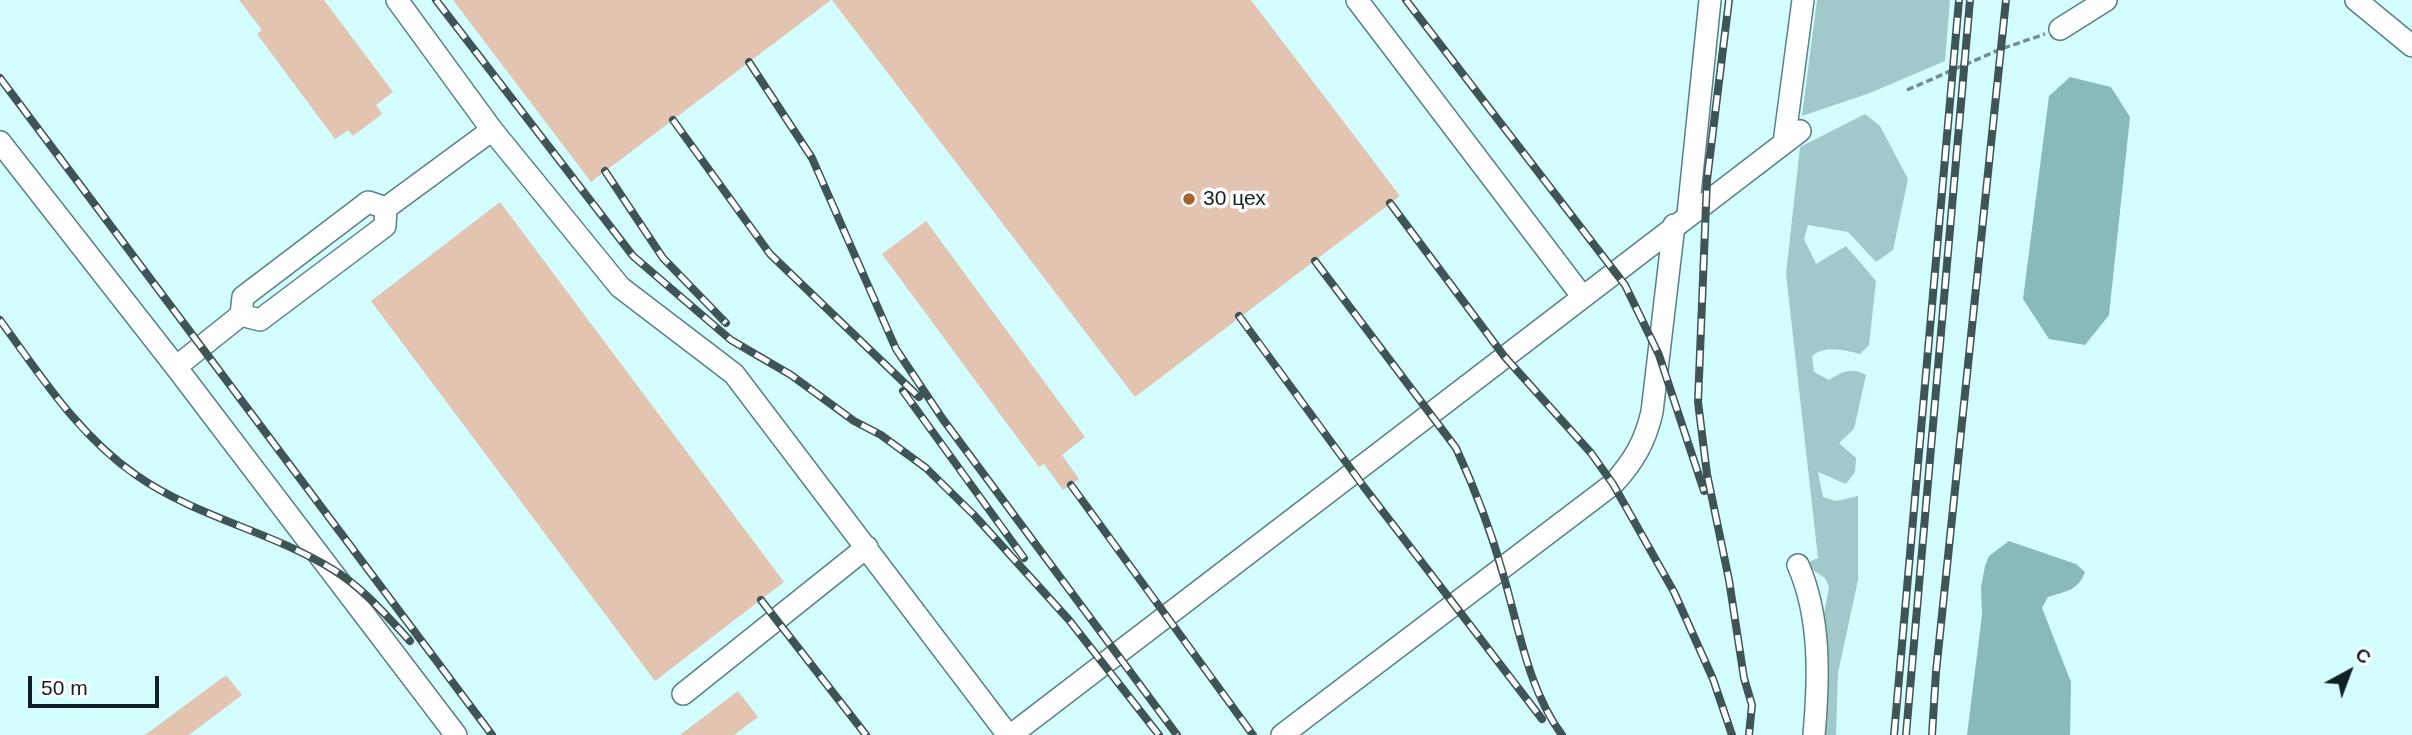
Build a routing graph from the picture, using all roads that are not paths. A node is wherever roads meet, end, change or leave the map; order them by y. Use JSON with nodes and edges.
{"nodes":[{"id":1,"x":397,"y":0,"type":"edge"},
{"id":2,"x":1357,"y":0,"type":"edge"},
{"id":3,"x":1710,"y":0,"type":"edge"},
{"id":4,"x":1803,"y":0,"type":"edge"},
{"id":5,"x":2106,"y":0,"type":"edge"},
{"id":6,"x":2356,"y":0,"type":"edge"},
{"id":7,"x":2060,"y":29,"type":"road end"},
{"id":8,"x":2412,"y":47,"type":"edge"},
{"id":9,"x":492,"y":130,"type":"junction"},
{"id":10,"x":0,"y":142,"type":"edge"},
{"id":11,"x":386,"y":208,"type":"junction"},
{"id":12,"x":1681,"y":220,"type":"junction"},
{"id":13,"x":1582,"y":296,"type":"junction"},
{"id":14,"x":241,"y":315,"type":"junction"},
{"id":15,"x":176,"y":367,"type":"junction"},
{"id":16,"x":867,"y":547,"type":"junction"},
{"id":17,"x":1798,"y":565,"type":"dead end"},
{"id":18,"x":682,"y":694,"type":"dead end"},
{"id":19,"x":456,"y":735,"type":"edge"},
{"id":20,"x":1009,"y":735,"type":"edge"},
{"id":21,"x":1282,"y":735,"type":"edge"},
{"id":22,"x":1814,"y":735,"type":"edge"}],
"edges":[{"from":1,"to":9,"type":"street"},
{"from":2,"to":13,"type":"street"},
{"from":3,"to":12,"type":"street"},
{"from":4,"to":12,"type":"street"},
{"from":5,"to":7,"type":"street"},
{"from":6,"to":8,"type":"street"},
{"from":9,"to":11,"type":"street"},
{"from":9,"to":16,"type":"street"},
{"from":10,"to":15,"type":"street"},
{"from":11,"to":14,"type":"street"},
{"from":11,"to":14,"type":"street"},
{"from":12,"to":13,"type":"street"},
{"from":12,"to":21,"type":"street"},
{"from":13,"to":20,"type":"street"},
{"from":14,"to":15,"type":"street"},
{"from":15,"to":19,"type":"street"},
{"from":16,"to":18,"type":"street"},
{"from":16,"to":20,"type":"street"},
{"from":17,"to":22,"type":"street"}]}
